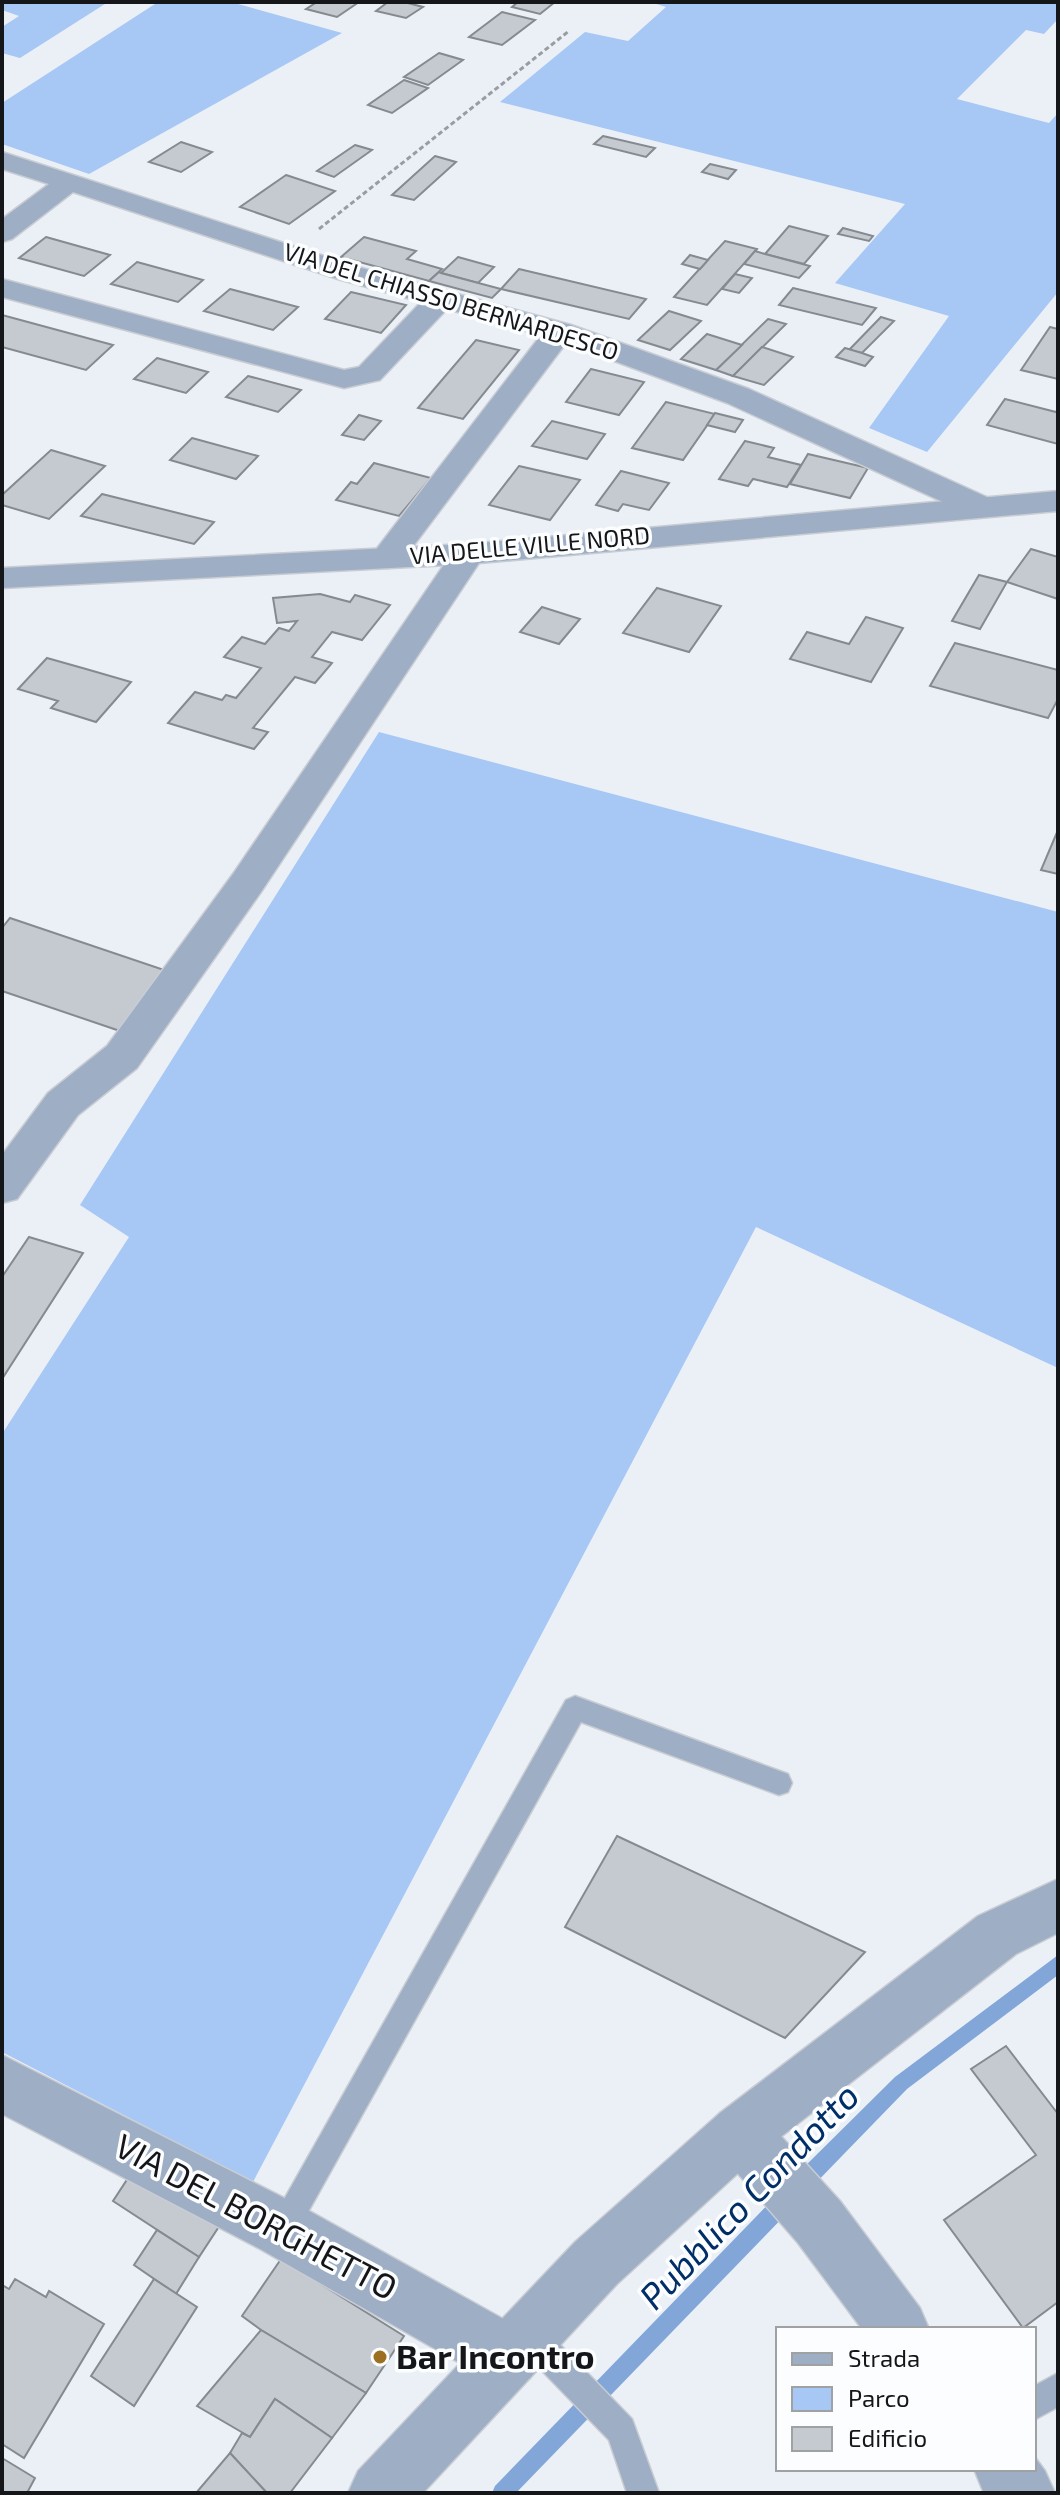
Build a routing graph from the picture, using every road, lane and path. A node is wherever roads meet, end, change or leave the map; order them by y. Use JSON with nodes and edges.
{"nodes":[{"id":1,"x":569,"y":31,"type":"dead end"},
{"id":2,"x":2,"y":160,"type":"edge"},
{"id":3,"x":69,"y":182,"type":"junction"},
{"id":4,"x":2,"y":233,"type":"edge"},
{"id":5,"x":288,"y":254,"type":"junction"},
{"id":6,"x":2,"y":288,"type":"edge"},
{"id":7,"x":441,"y":298,"type":"junction"},
{"id":8,"x":560,"y":331,"type":"junction"},
{"id":9,"x":1058,"y":501,"type":"edge"},
{"id":10,"x":979,"y":506,"type":"junction"},
{"id":11,"x":468,"y":554,"type":"junction"},
{"id":12,"x":387,"y":558,"type":"junction"},
{"id":13,"x":2,"y":578,"type":"edge"},
{"id":14,"x":2,"y":1187,"type":"edge"},
{"id":15,"x":779,"y":1783,"type":"dead end"},
{"id":16,"x":1058,"y":1905,"type":"edge"},
{"id":17,"x":2,"y":2083,"type":"edge"},
{"id":18,"x":740,"y":2133,"type":"junction"},
{"id":19,"x":283,"y":2229,"type":"junction"},
{"id":20,"x":898,"y":2327,"type":"edge"},
{"id":21,"x":518,"y":2345,"type":"junction"},
{"id":22,"x":1058,"y":2388,"type":"edge"},
{"id":23,"x":1036,"y":2404,"type":"edge"},
{"id":24,"x":1006,"y":2471,"type":"edge"},
{"id":25,"x":380,"y":2493,"type":"edge"},
{"id":26,"x":643,"y":2493,"type":"edge"},
{"id":27,"x":1023,"y":2493,"type":"edge"}],
"edges":[{"from":1,"to":5,"type":"path"},
{"from":2,"to":3,"type":"street","name":"VIA DEL CHIASSO BERNARDESCO"},
{"from":3,"to":4,"type":"street"},
{"from":3,"to":5,"type":"street","name":"VIA DEL CHIASSO BERNARDESCO"},
{"from":5,"to":7,"type":"street","name":"VIA DEL CHIASSO BERNARDESCO"},
{"from":6,"to":7,"type":"street"},
{"from":7,"to":8,"type":"street","name":"VIA DEL CHIASSO BERNARDESCO"},
{"from":8,"to":10,"type":"street","name":"VIA DEL CHIASSO BERNARDESCO"},
{"from":8,"to":12,"type":"street"},
{"from":9,"to":10,"type":"street","name":"VIA DELLE VILLE NORD"},
{"from":10,"to":11,"type":"street","name":"VIA DELLE VILLE NORD"},
{"from":11,"to":12,"type":"street","name":"VIA DELLE VILLE NORD"},
{"from":11,"to":14,"type":"street"},
{"from":12,"to":13,"type":"street","name":"VIA DELLE VILLE NORD"},
{"from":15,"to":19,"type":"lane"},
{"from":16,"to":18,"type":"street"},
{"from":17,"to":19,"type":"street","name":"VIA DEL BORGHETTO"},
{"from":18,"to":20,"type":"street"},
{"from":18,"to":21,"type":"street"},
{"from":19,"to":21,"type":"street","name":"VIA DEL BORGHETTO"},
{"from":21,"to":25,"type":"street"},
{"from":21,"to":26,"type":"lane"},
{"from":22,"to":23,"type":"lane"},
{"from":24,"to":27,"type":"street"}]}
